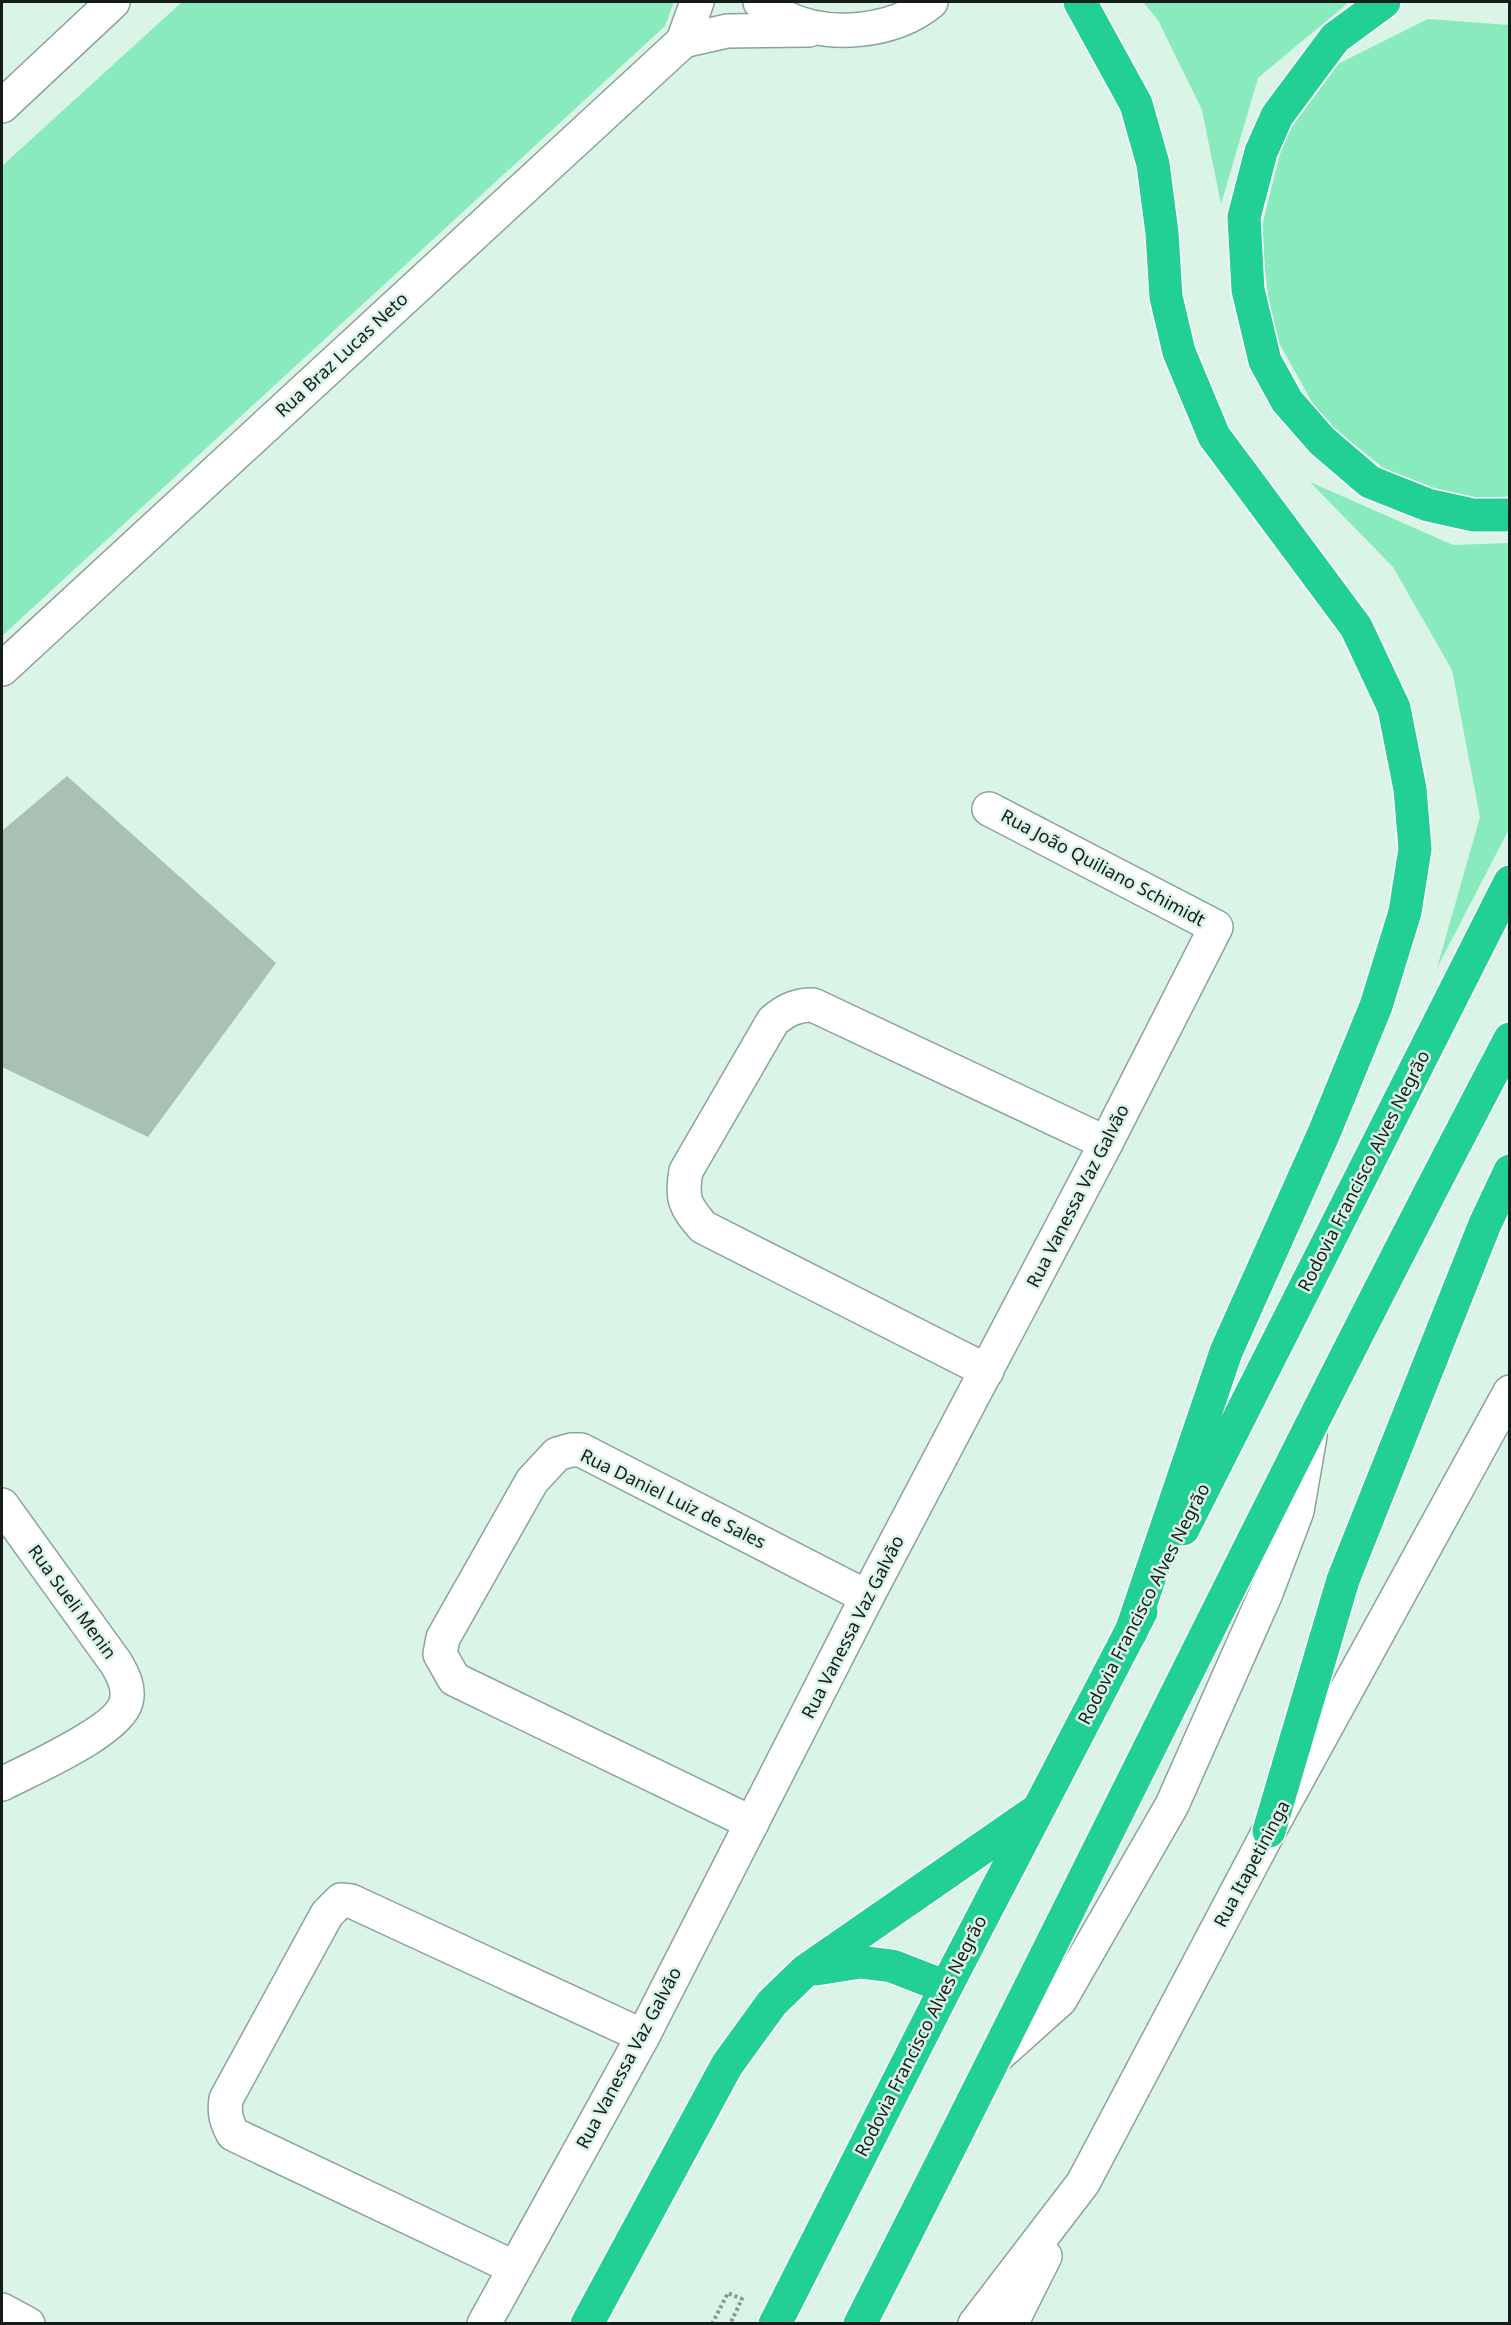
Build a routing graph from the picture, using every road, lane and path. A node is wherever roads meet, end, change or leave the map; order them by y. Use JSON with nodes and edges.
{"nodes":[{"id":1,"x":113,"y":2,"type":"edge"},
{"id":2,"x":697,"y":2,"type":"edge"},
{"id":3,"x":760,"y":2,"type":"edge"},
{"id":4,"x":931,"y":2,"type":"edge"},
{"id":5,"x":1080,"y":2,"type":"edge"},
{"id":6,"x":1384,"y":2,"type":"edge"},
{"id":7,"x":830,"y":30,"type":"junction"},
{"id":8,"x":683,"y":41,"type":"junction"},
{"id":9,"x":2,"y":106,"type":"edge"},
{"id":10,"x":1509,"y":515,"type":"edge"},
{"id":11,"x":2,"y":669,"type":"edge"},
{"id":12,"x":990,"y":808,"type":"dead end"},
{"id":13,"x":1509,"y":882,"type":"edge"},
{"id":14,"x":1216,"y":927,"type":"joint"},
{"id":15,"x":1509,"y":1039,"type":"edge"},
{"id":16,"x":1106,"y":1143,"type":"junction"},
{"id":17,"x":1509,"y":1171,"type":"edge"},
{"id":18,"x":987,"y":1371,"type":"junction"},
{"id":19,"x":1509,"y":1392,"type":"edge"},
{"id":20,"x":1312,"y":1424,"type":"junction"},
{"id":21,"x":2,"y":1504,"type":"edge"},
{"id":22,"x":867,"y":1597,"type":"junction"},
{"id":23,"x":1131,"y":1632,"type":"junction"},
{"id":24,"x":2,"y":1784,"type":"edge"},
{"id":25,"x":1038,"y":1809,"type":"junction"},
{"id":26,"x":752,"y":1823,"type":"junction"},
{"id":27,"x":1269,"y":1831,"type":"junction"},
{"id":28,"x":805,"y":1971,"type":"junction"},
{"id":29,"x":946,"y":1987,"type":"junction"},
{"id":30,"x":643,"y":2036,"type":"junction"},
{"id":31,"x":992,"y":2061,"type":"junction"},
{"id":32,"x":1083,"y":2183,"type":"junction"},
{"id":33,"x":513,"y":2267,"type":"junction"},
{"id":34,"x":2,"y":2310,"type":"edge"},
{"id":35,"x":28,"y":2324,"type":"edge"},
{"id":36,"x":484,"y":2324,"type":"edge"},
{"id":37,"x":587,"y":2324,"type":"edge"},
{"id":38,"x":712,"y":2324,"type":"edge"},
{"id":39,"x":730,"y":2324,"type":"edge"},
{"id":40,"x":775,"y":2324,"type":"edge"},
{"id":41,"x":860,"y":2324,"type":"edge"},
{"id":42,"x":975,"y":2324,"type":"edge"},
{"id":43,"x":1011,"y":2324,"type":"edge"}],
"edges":[{"from":1,"to":9,"type":"street"},
{"from":2,"to":8,"type":"street"},
{"from":3,"to":7,"type":"street"},
{"from":4,"to":7,"type":"street"},
{"from":5,"to":23,"type":"highway"},
{"from":6,"to":10,"type":"highway"},
{"from":7,"to":8,"type":"street"},
{"from":8,"to":11,"type":"street","name":"Rua Braz Lucas Neto"},
{"from":12,"to":14,"type":"street","name":"Rua João Quiliano Schimidt"},
{"from":13,"to":23,"type":"highway","name":"Rodovia Francisco Alves Negrão"},
{"from":14,"to":16,"type":"street","name":"Rua Vanessa Vaz Galvão"},
{"from":15,"to":20,"type":"highway"},
{"from":16,"to":18,"type":"street","name":"Rua Vanessa Vaz Galvão"},
{"from":16,"to":18,"type":"street"},
{"from":17,"to":27,"type":"highway"},
{"from":18,"to":22,"type":"street","name":"Rua Vanessa Vaz Galvão"},
{"from":19,"to":27,"type":"street","name":"Rua Itapetininga"},
{"from":20,"to":31,"type":"highway"},
{"from":20,"to":31,"type":"street"},
{"from":21,"to":24,"type":"street","name":"Rua Sueli Menin"},
{"from":22,"to":26,"type":"street","name":"Rua Vanessa Vaz Galvão"},
{"from":22,"to":26,"type":"street","name":"Rua Daniel Luiz de Sales"},
{"from":23,"to":25,"type":"highway","name":"Rodovia Francisco Alves Negrão"},
{"from":25,"to":28,"type":"highway"},
{"from":25,"to":29,"type":"highway","name":"Rodovia Francisco Alves Negrão"},
{"from":26,"to":30,"type":"street","name":"Rua Vanessa Vaz Galvão"},
{"from":27,"to":32,"type":"street","name":"Rua Itapetininga"},
{"from":28,"to":29,"type":"highway"},
{"from":28,"to":37,"type":"highway"},
{"from":29,"to":40,"type":"highway","name":"Rodovia Francisco Alves Negrão"},
{"from":30,"to":33,"type":"street","name":"Rua Vanessa Vaz Galvão"},
{"from":30,"to":33,"type":"street"},
{"from":31,"to":41,"type":"highway"},
{"from":32,"to":42,"type":"street","name":"Rua Itapetininga"},
{"from":32,"to":43,"type":"street"},
{"from":33,"to":36,"type":"street","name":"Rua Vanessa Vaz Galvão"},
{"from":34,"to":35,"type":"street"},
{"from":38,"to":39,"type":"path"}]}
